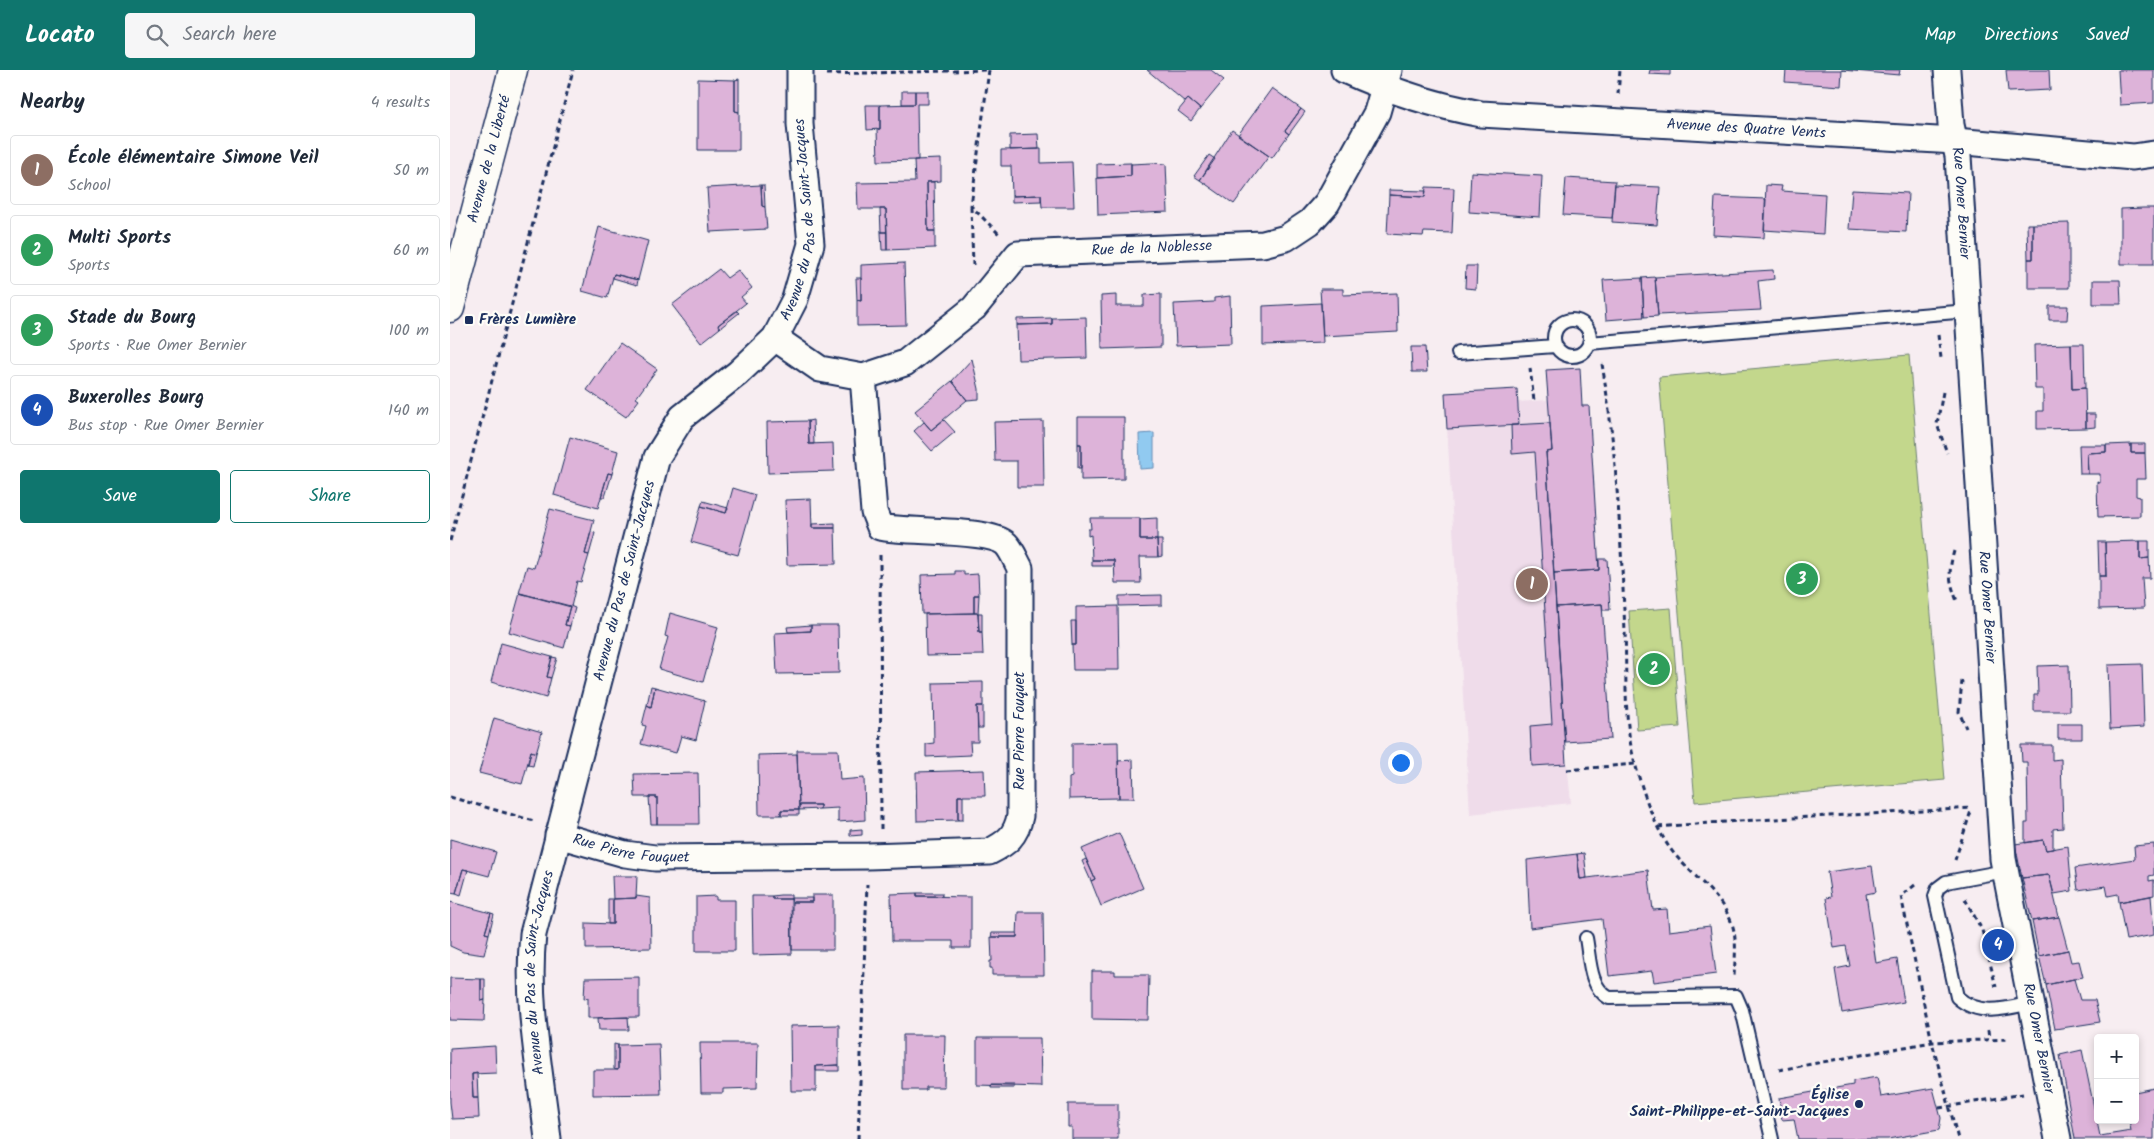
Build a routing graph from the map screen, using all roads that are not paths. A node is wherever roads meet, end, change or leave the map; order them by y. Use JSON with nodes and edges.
{"nodes":[{"id":1,"x":513,"y":70,"type":"edge"},
{"id":2,"x":1344,"y":70,"type":"edge"},
{"id":3,"x":1947,"y":70,"type":"edge"},
{"id":4,"x":799,"y":72,"type":"edge"},
{"id":5,"x":1387,"y":79,"type":"edge"},
{"id":6,"x":1955,"y":141,"type":"junction"},
{"id":7,"x":2154,"y":154,"type":"edge"},
{"id":8,"x":450,"y":308,"type":"edge"},
{"id":9,"x":1968,"y":311,"type":"junction"},
{"id":10,"x":775,"y":338,"type":"junction"},
{"id":11,"x":1595,"y":343,"type":"junction"},
{"id":12,"x":1556,"y":346,"type":"junction"},
{"id":13,"x":1458,"y":353,"type":"dead end"},
{"id":14,"x":863,"y":377,"type":"junction"},
{"id":15,"x":558,"y":835,"type":"junction"},
{"id":16,"x":2006,"y":871,"type":"junction"},
{"id":17,"x":1586,"y":938,"type":"dead end"},
{"id":18,"x":2032,"y":1003,"type":"junction"},
{"id":19,"x":548,"y":1139,"type":"edge"},
{"id":20,"x":1772,"y":1139,"type":"edge"},
{"id":21,"x":2058,"y":1139,"type":"edge"}],
"edges":[{"from":1,"to":8,"type":"street","name":"Avenue de la Liberté"},
{"from":2,"to":5,"type":"street","name":"Avenue des Quatre Vents"},
{"from":3,"to":6,"type":"street","name":"Rue Omer Bernier"},
{"from":4,"to":10,"type":"street","name":"Avenue du Pas de Saint-Jacques"},
{"from":5,"to":6,"type":"street","name":"Avenue des Quatre Vents"},
{"from":5,"to":14,"type":"street","name":"Rue de la Noblesse"},
{"from":6,"to":7,"type":"street","name":"Avenue des Quatre Vents"},
{"from":6,"to":9,"type":"street","name":"Rue Omer Bernier"},
{"from":9,"to":11,"type":"lane"},
{"from":9,"to":16,"type":"street","name":"Rue Omer Bernier"},
{"from":10,"to":14,"type":"street"},
{"from":10,"to":15,"type":"street","name":"Avenue du Pas de Saint-Jacques"},
{"from":11,"to":12,"type":"lane"},
{"from":11,"to":12,"type":"lane"},
{"from":12,"to":13,"type":"lane"},
{"from":14,"to":15,"type":"street","name":"Rue Pierre Fouquet"},
{"from":15,"to":19,"type":"street","name":"Avenue du Pas de Saint-Jacques"},
{"from":16,"to":18,"type":"street","name":"Rue Omer Bernier"},
{"from":16,"to":18,"type":"lane"},
{"from":17,"to":20,"type":"lane"},
{"from":18,"to":21,"type":"street","name":"Rue Omer Bernier"}]}
